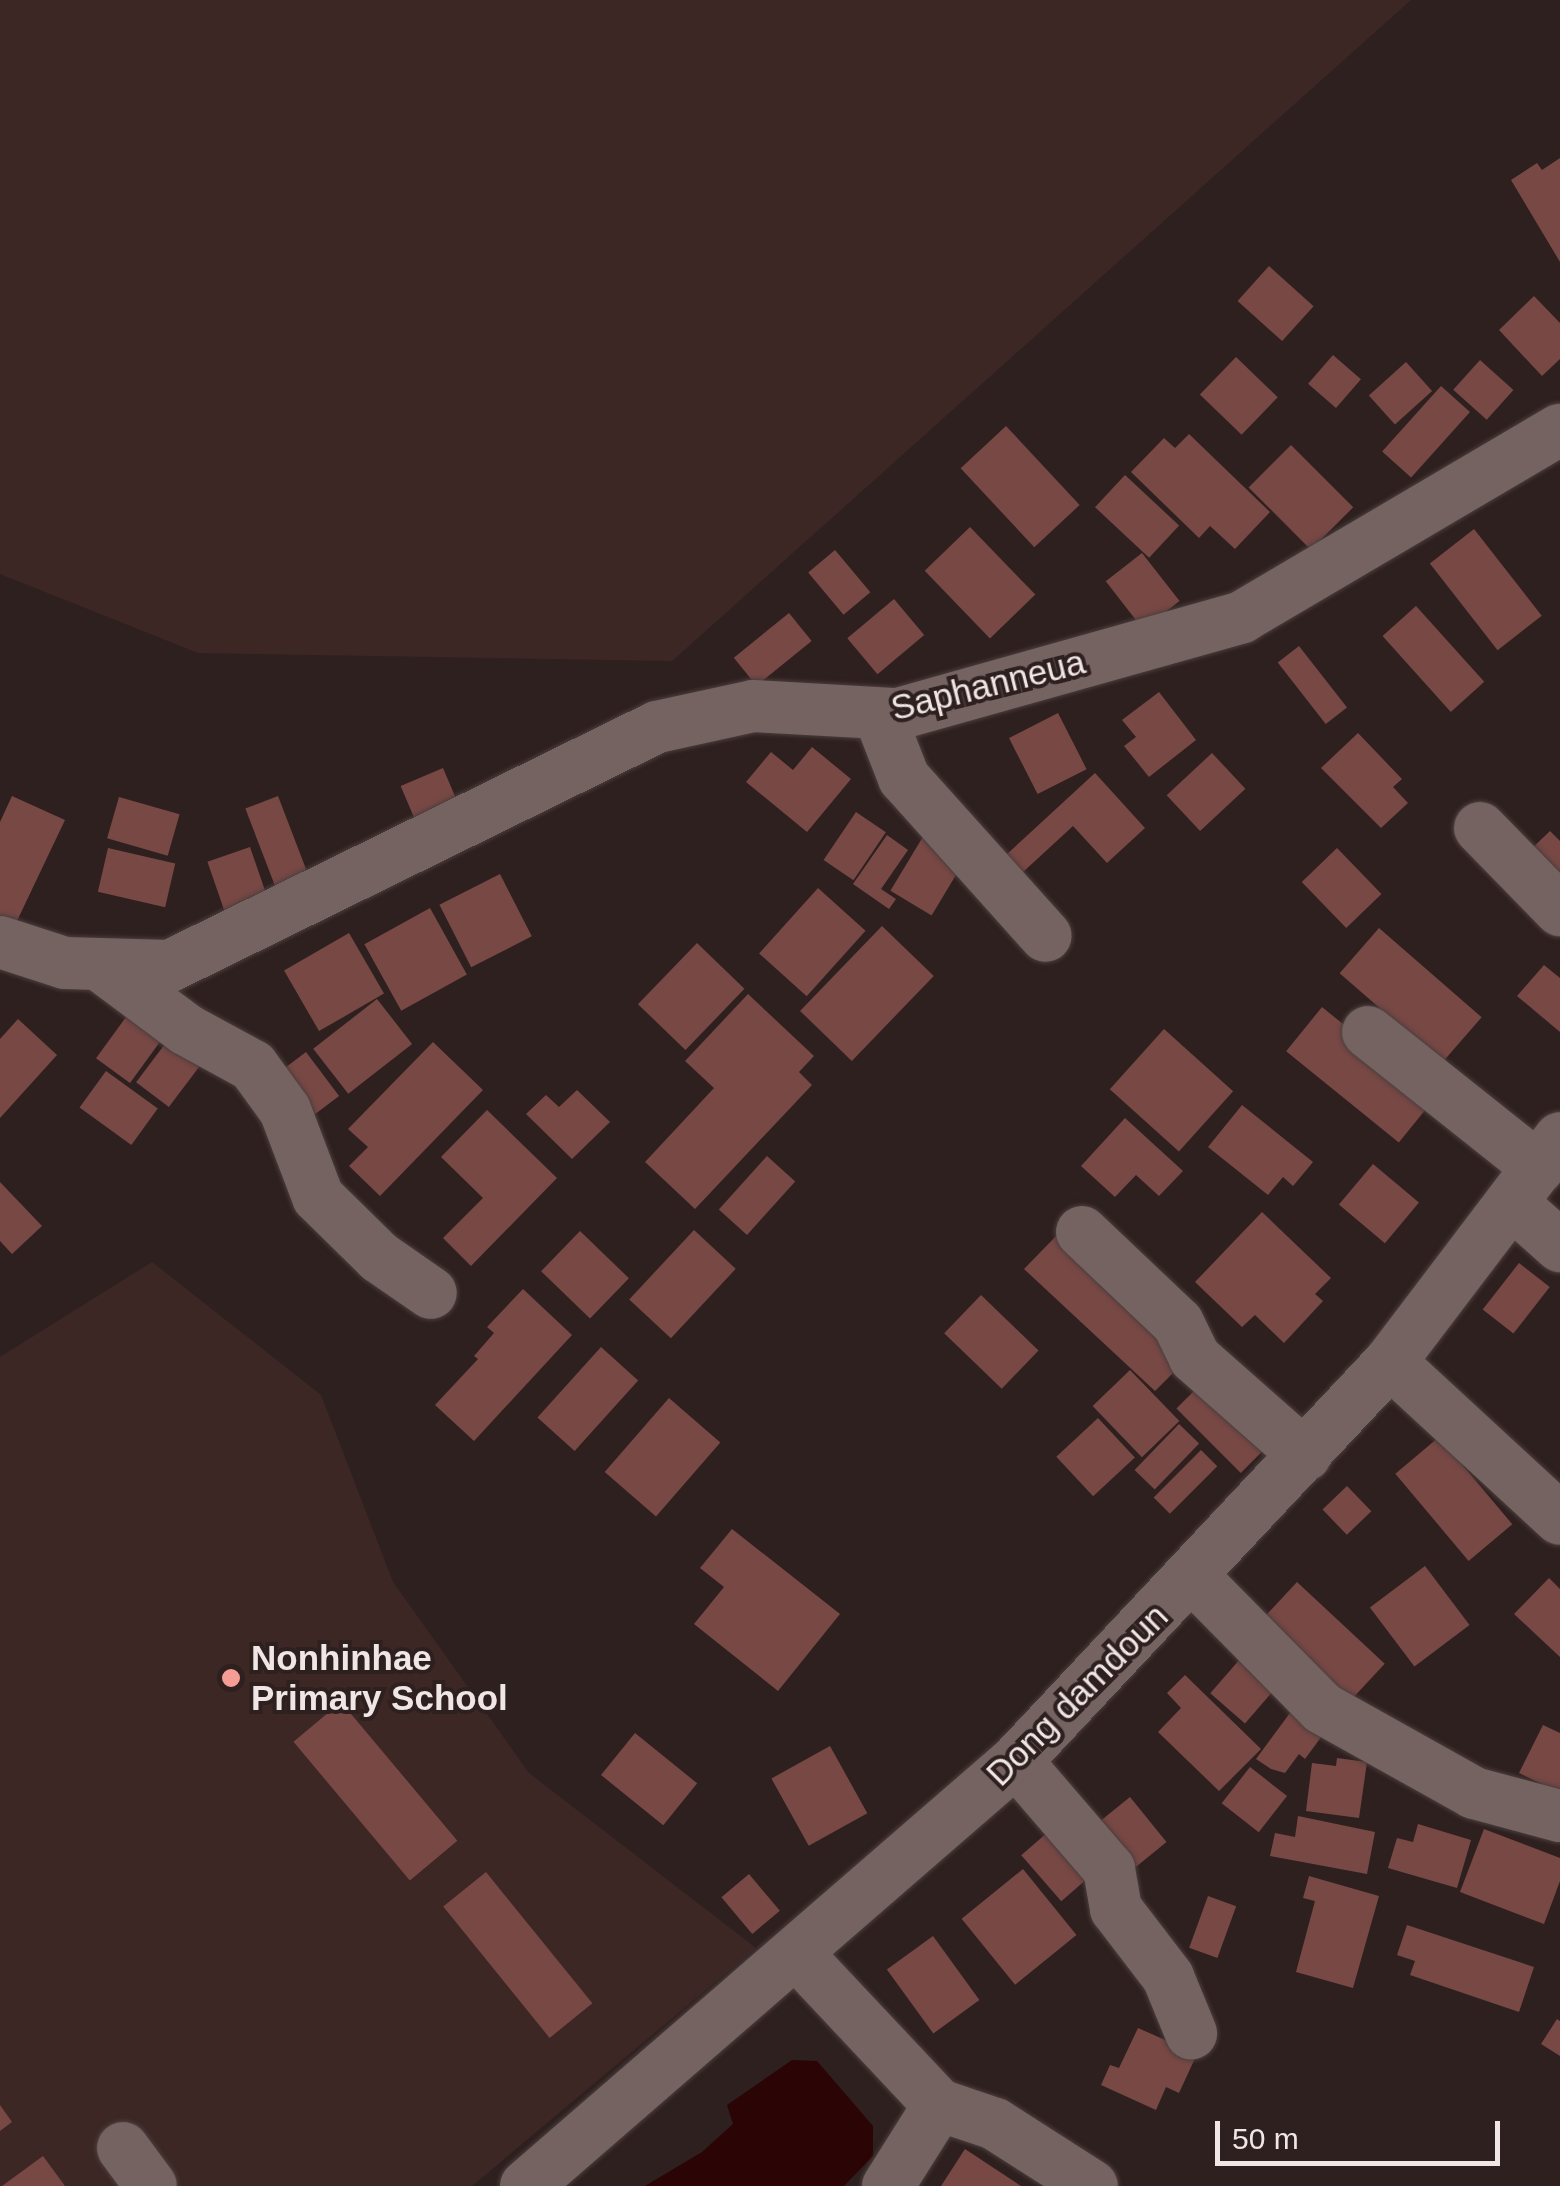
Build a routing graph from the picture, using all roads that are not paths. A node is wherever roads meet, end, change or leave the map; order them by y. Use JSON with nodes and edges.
{"nodes":[{"id":1,"x":1555,"y":441,"type":"edge"},
{"id":2,"x":879,"y":714,"type":"junction"},
{"id":3,"x":1480,"y":828,"type":"dead end"},
{"id":4,"x":1560,"y":910,"type":"edge"},
{"id":5,"x":1046,"y":936,"type":"dead end"},
{"id":6,"x":0,"y":942,"type":"edge"},
{"id":7,"x":101,"y":966,"type":"junction"},
{"id":8,"x":1368,"y":1032,"type":"dead end"},
{"id":9,"x":1538,"y":1170,"type":"edge"},
{"id":10,"x":1082,"y":1232,"type":"dead end"},
{"id":11,"x":1560,"y":1246,"type":"edge"},
{"id":12,"x":430,"y":1293,"type":"dead end"},
{"id":13,"x":1390,"y":1362,"type":"junction"},
{"id":14,"x":1306,"y":1455,"type":"junction"},
{"id":15,"x":1560,"y":1519,"type":"edge"},
{"id":16,"x":1194,"y":1578,"type":"junction"},
{"id":17,"x":1016,"y":1761,"type":"junction"},
{"id":18,"x":1491,"y":1797,"type":"junction"},
{"id":19,"x":1560,"y":1816,"type":"edge"},
{"id":20,"x":1560,"y":1844,"type":"edge"},
{"id":21,"x":798,"y":1955,"type":"junction"},
{"id":22,"x":1191,"y":2033,"type":"dead end"},
{"id":23,"x":940,"y":2105,"type":"junction"},
{"id":24,"x":526,"y":2186,"type":"edge"},
{"id":25,"x":888,"y":2186,"type":"edge"},
{"id":26,"x":1092,"y":2186,"type":"edge"}],
"edges":[{"from":1,"to":2,"type":"street","name":"Saphanneua"},
{"from":2,"to":5,"type":"street"},
{"from":2,"to":7,"type":"street","name":"Saphanneua"},
{"from":3,"to":4,"type":"street"},
{"from":6,"to":7,"type":"street","name":"Saphanneua"},
{"from":7,"to":12,"type":"street"},
{"from":8,"to":9,"type":"street"},
{"from":9,"to":11,"type":"street"},
{"from":9,"to":13,"type":"street","name":"Dong damdoun"},
{"from":10,"to":14,"type":"street"},
{"from":13,"to":14,"type":"street","name":"Dong damdoun"},
{"from":13,"to":15,"type":"street"},
{"from":14,"to":16,"type":"street","name":"Dong damdoun"},
{"from":16,"to":17,"type":"street","name":"Dong damdoun"},
{"from":16,"to":18,"type":"street"},
{"from":17,"to":21,"type":"street","name":"Dong damdoun"},
{"from":17,"to":22,"type":"street"},
{"from":18,"to":19,"type":"street"},
{"from":18,"to":20,"type":"street"},
{"from":21,"to":23,"type":"street"},
{"from":21,"to":24,"type":"street","name":"Dong damdoun"},
{"from":23,"to":25,"type":"street"},
{"from":23,"to":26,"type":"street"}]}
